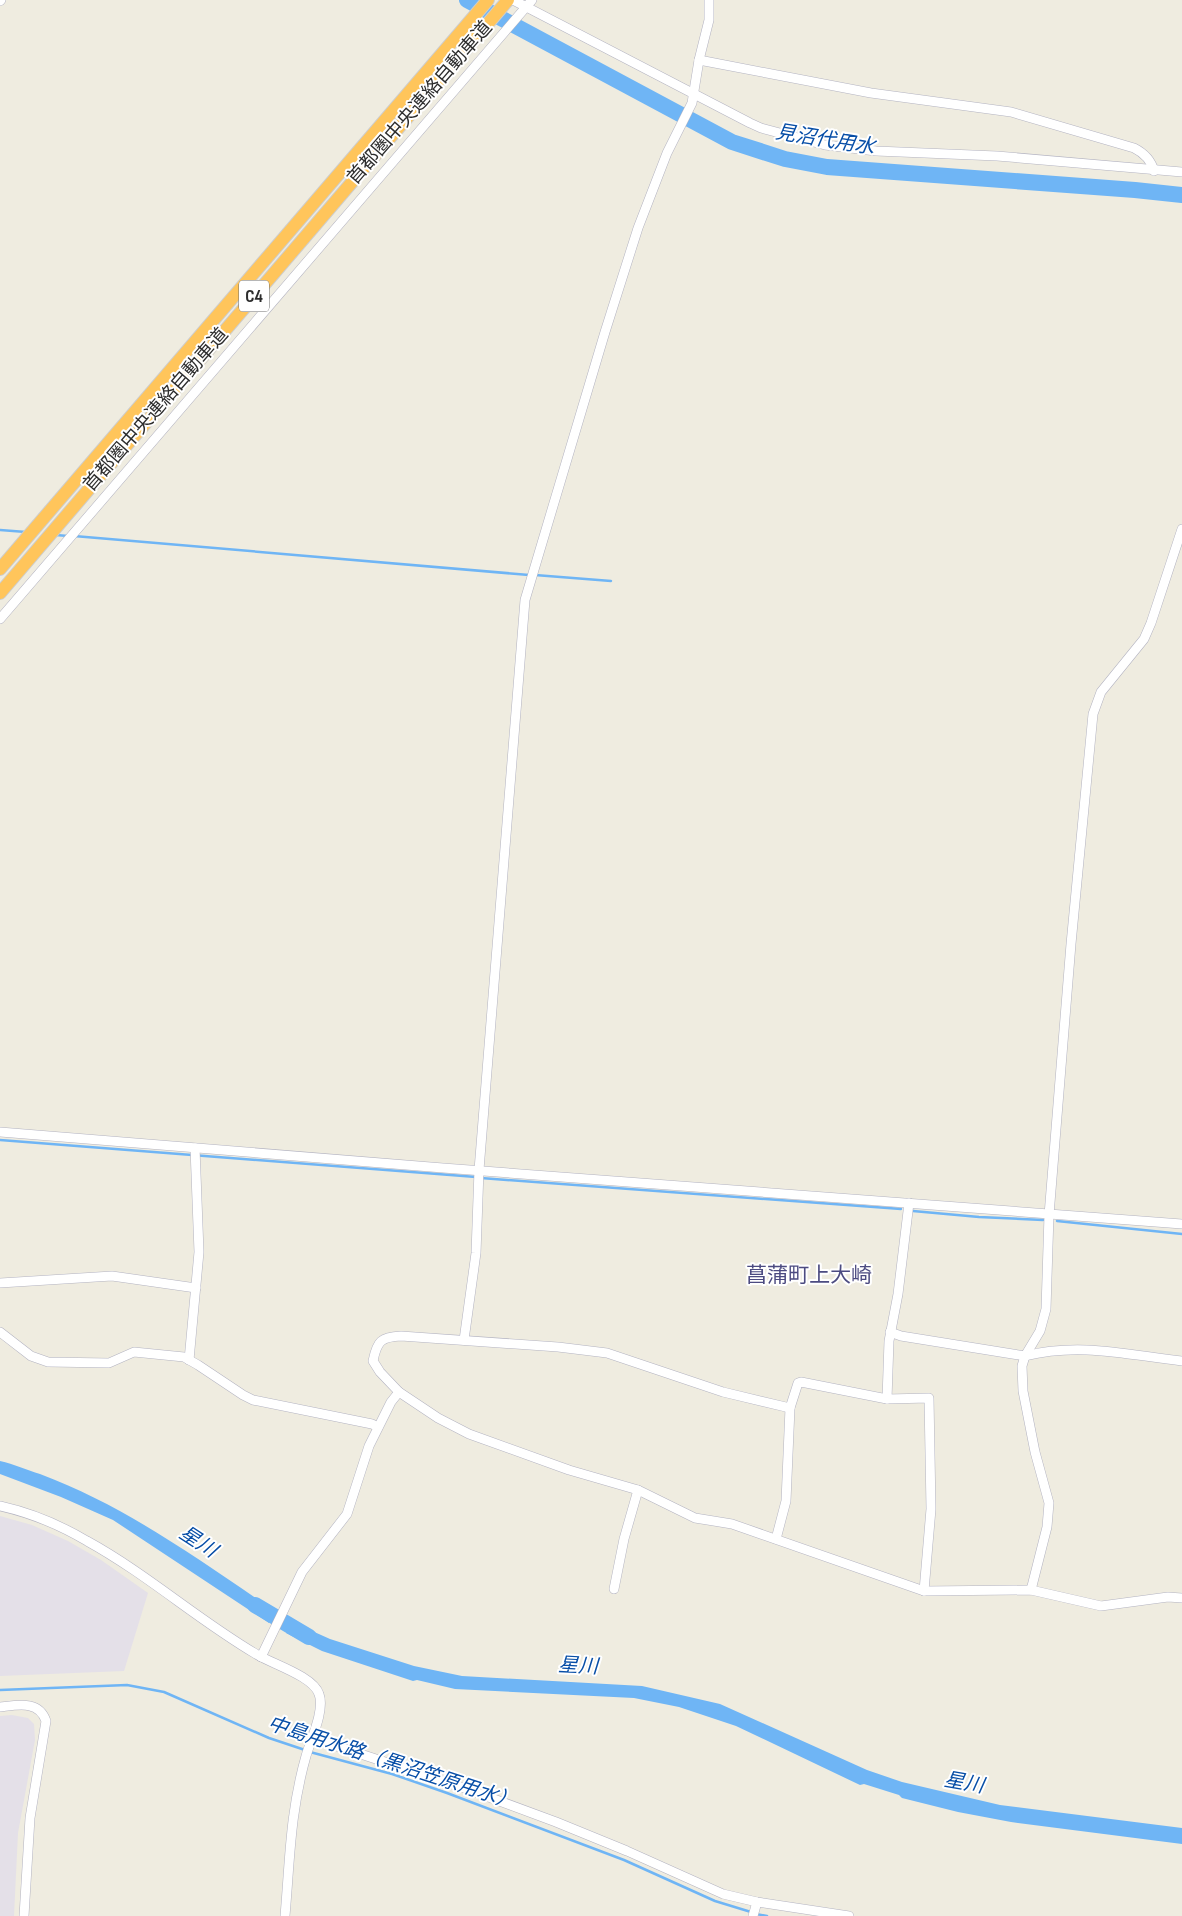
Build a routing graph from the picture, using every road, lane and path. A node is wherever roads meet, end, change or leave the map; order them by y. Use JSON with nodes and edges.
{"nodes":[{"id":1,"x":488,"y":0,"type":"edge"},
{"id":2,"x":508,"y":0,"type":"edge"},
{"id":3,"x":513,"y":0,"type":"edge"},
{"id":4,"x":709,"y":0,"type":"edge"},
{"id":5,"x":529,"y":3,"type":"edge"},
{"id":6,"x":699,"y":60,"type":"junction"},
{"id":7,"x":693,"y":99,"type":"junction"},
{"id":8,"x":1154,"y":171,"type":"junction"},
{"id":9,"x":1182,"y":172,"type":"edge"},
{"id":10,"x":1182,"y":529,"type":"edge"},
{"id":11,"x":0,"y":569,"type":"edge"},
{"id":12,"x":0,"y":593,"type":"edge"},
{"id":13,"x":0,"y":618,"type":"edge"},
{"id":14,"x":0,"y":1132,"type":"edge"},
{"id":15,"x":195,"y":1148,"type":"junction"},
{"id":16,"x":480,"y":1170,"type":"junction"},
{"id":17,"x":909,"y":1203,"type":"junction"},
{"id":18,"x":1050,"y":1215,"type":"junction"},
{"id":19,"x":1182,"y":1224,"type":"edge"},
{"id":20,"x":0,"y":1284,"type":"edge"},
{"id":21,"x":196,"y":1288,"type":"junction"},
{"id":22,"x":0,"y":1332,"type":"edge"},
{"id":23,"x":890,"y":1332,"type":"junction"},
{"id":24,"x":464,"y":1340,"type":"junction"},
{"id":25,"x":1025,"y":1356,"type":"junction"},
{"id":26,"x":189,"y":1360,"type":"junction"},
{"id":27,"x":1182,"y":1361,"type":"edge"},
{"id":28,"x":399,"y":1392,"type":"junction"},
{"id":29,"x":887,"y":1399,"type":"junction"},
{"id":30,"x":790,"y":1408,"type":"junction"},
{"id":31,"x":378,"y":1427,"type":"junction"},
{"id":32,"x":638,"y":1490,"type":"junction"},
{"id":33,"x":0,"y":1506,"type":"edge"},
{"id":34,"x":776,"y":1540,"type":"junction"},
{"id":35,"x":614,"y":1589,"type":"dead end"},
{"id":36,"x":1031,"y":1590,"type":"junction"},
{"id":37,"x":924,"y":1591,"type":"junction"},
{"id":38,"x":1182,"y":1598,"type":"edge"},
{"id":39,"x":261,"y":1657,"type":"junction"},
{"id":40,"x":0,"y":1707,"type":"edge"},
{"id":41,"x":311,"y":1741,"type":"junction"},
{"id":42,"x":755,"y":1909,"type":"edge"},
{"id":43,"x":24,"y":1916,"type":"edge"},
{"id":44,"x":285,"y":1916,"type":"edge"},
{"id":45,"x":849,"y":1916,"type":"edge"}],
"edges":[{"from":1,"to":11,"type":"highway","name":"首都圏中央連絡自動車道","number":"C4"},
{"from":2,"to":12,"type":"highway","name":"首都圏中央連絡自動車道","number":"C4"},
{"from":3,"to":5,"type":"street"},
{"from":4,"to":6,"type":"street"},
{"from":5,"to":7,"type":"street"},
{"from":5,"to":13,"type":"street"},
{"from":6,"to":7,"type":"street"},
{"from":6,"to":8,"type":"street"},
{"from":7,"to":8,"type":"street"},
{"from":7,"to":16,"type":"street"},
{"from":8,"to":9,"type":"street"},
{"from":10,"to":18,"type":"street"},
{"from":14,"to":15,"type":"street"},
{"from":15,"to":16,"type":"street"},
{"from":15,"to":21,"type":"street"},
{"from":16,"to":17,"type":"street"},
{"from":16,"to":24,"type":"street"},
{"from":17,"to":18,"type":"street"},
{"from":17,"to":23,"type":"street"},
{"from":18,"to":19,"type":"street"},
{"from":18,"to":25,"type":"street"},
{"from":20,"to":21,"type":"street"},
{"from":21,"to":26,"type":"street"},
{"from":22,"to":26,"type":"street"},
{"from":23,"to":25,"type":"street"},
{"from":23,"to":29,"type":"street"},
{"from":24,"to":28,"type":"street"},
{"from":24,"to":30,"type":"street"},
{"from":25,"to":27,"type":"street"},
{"from":25,"to":36,"type":"street"},
{"from":26,"to":31,"type":"street"},
{"from":28,"to":31,"type":"street"},
{"from":28,"to":32,"type":"street"},
{"from":29,"to":30,"type":"street"},
{"from":29,"to":37,"type":"street"},
{"from":30,"to":34,"type":"street"},
{"from":31,"to":39,"type":"street"},
{"from":32,"to":34,"type":"street"},
{"from":32,"to":35,"type":"street"},
{"from":33,"to":39,"type":"street"},
{"from":34,"to":37,"type":"street"},
{"from":36,"to":37,"type":"street"},
{"from":36,"to":38,"type":"street"},
{"from":39,"to":41,"type":"street"},
{"from":40,"to":43,"type":"street"},
{"from":41,"to":42,"type":"street"},
{"from":41,"to":44,"type":"street"},
{"from":42,"to":45,"type":"street"}]}
